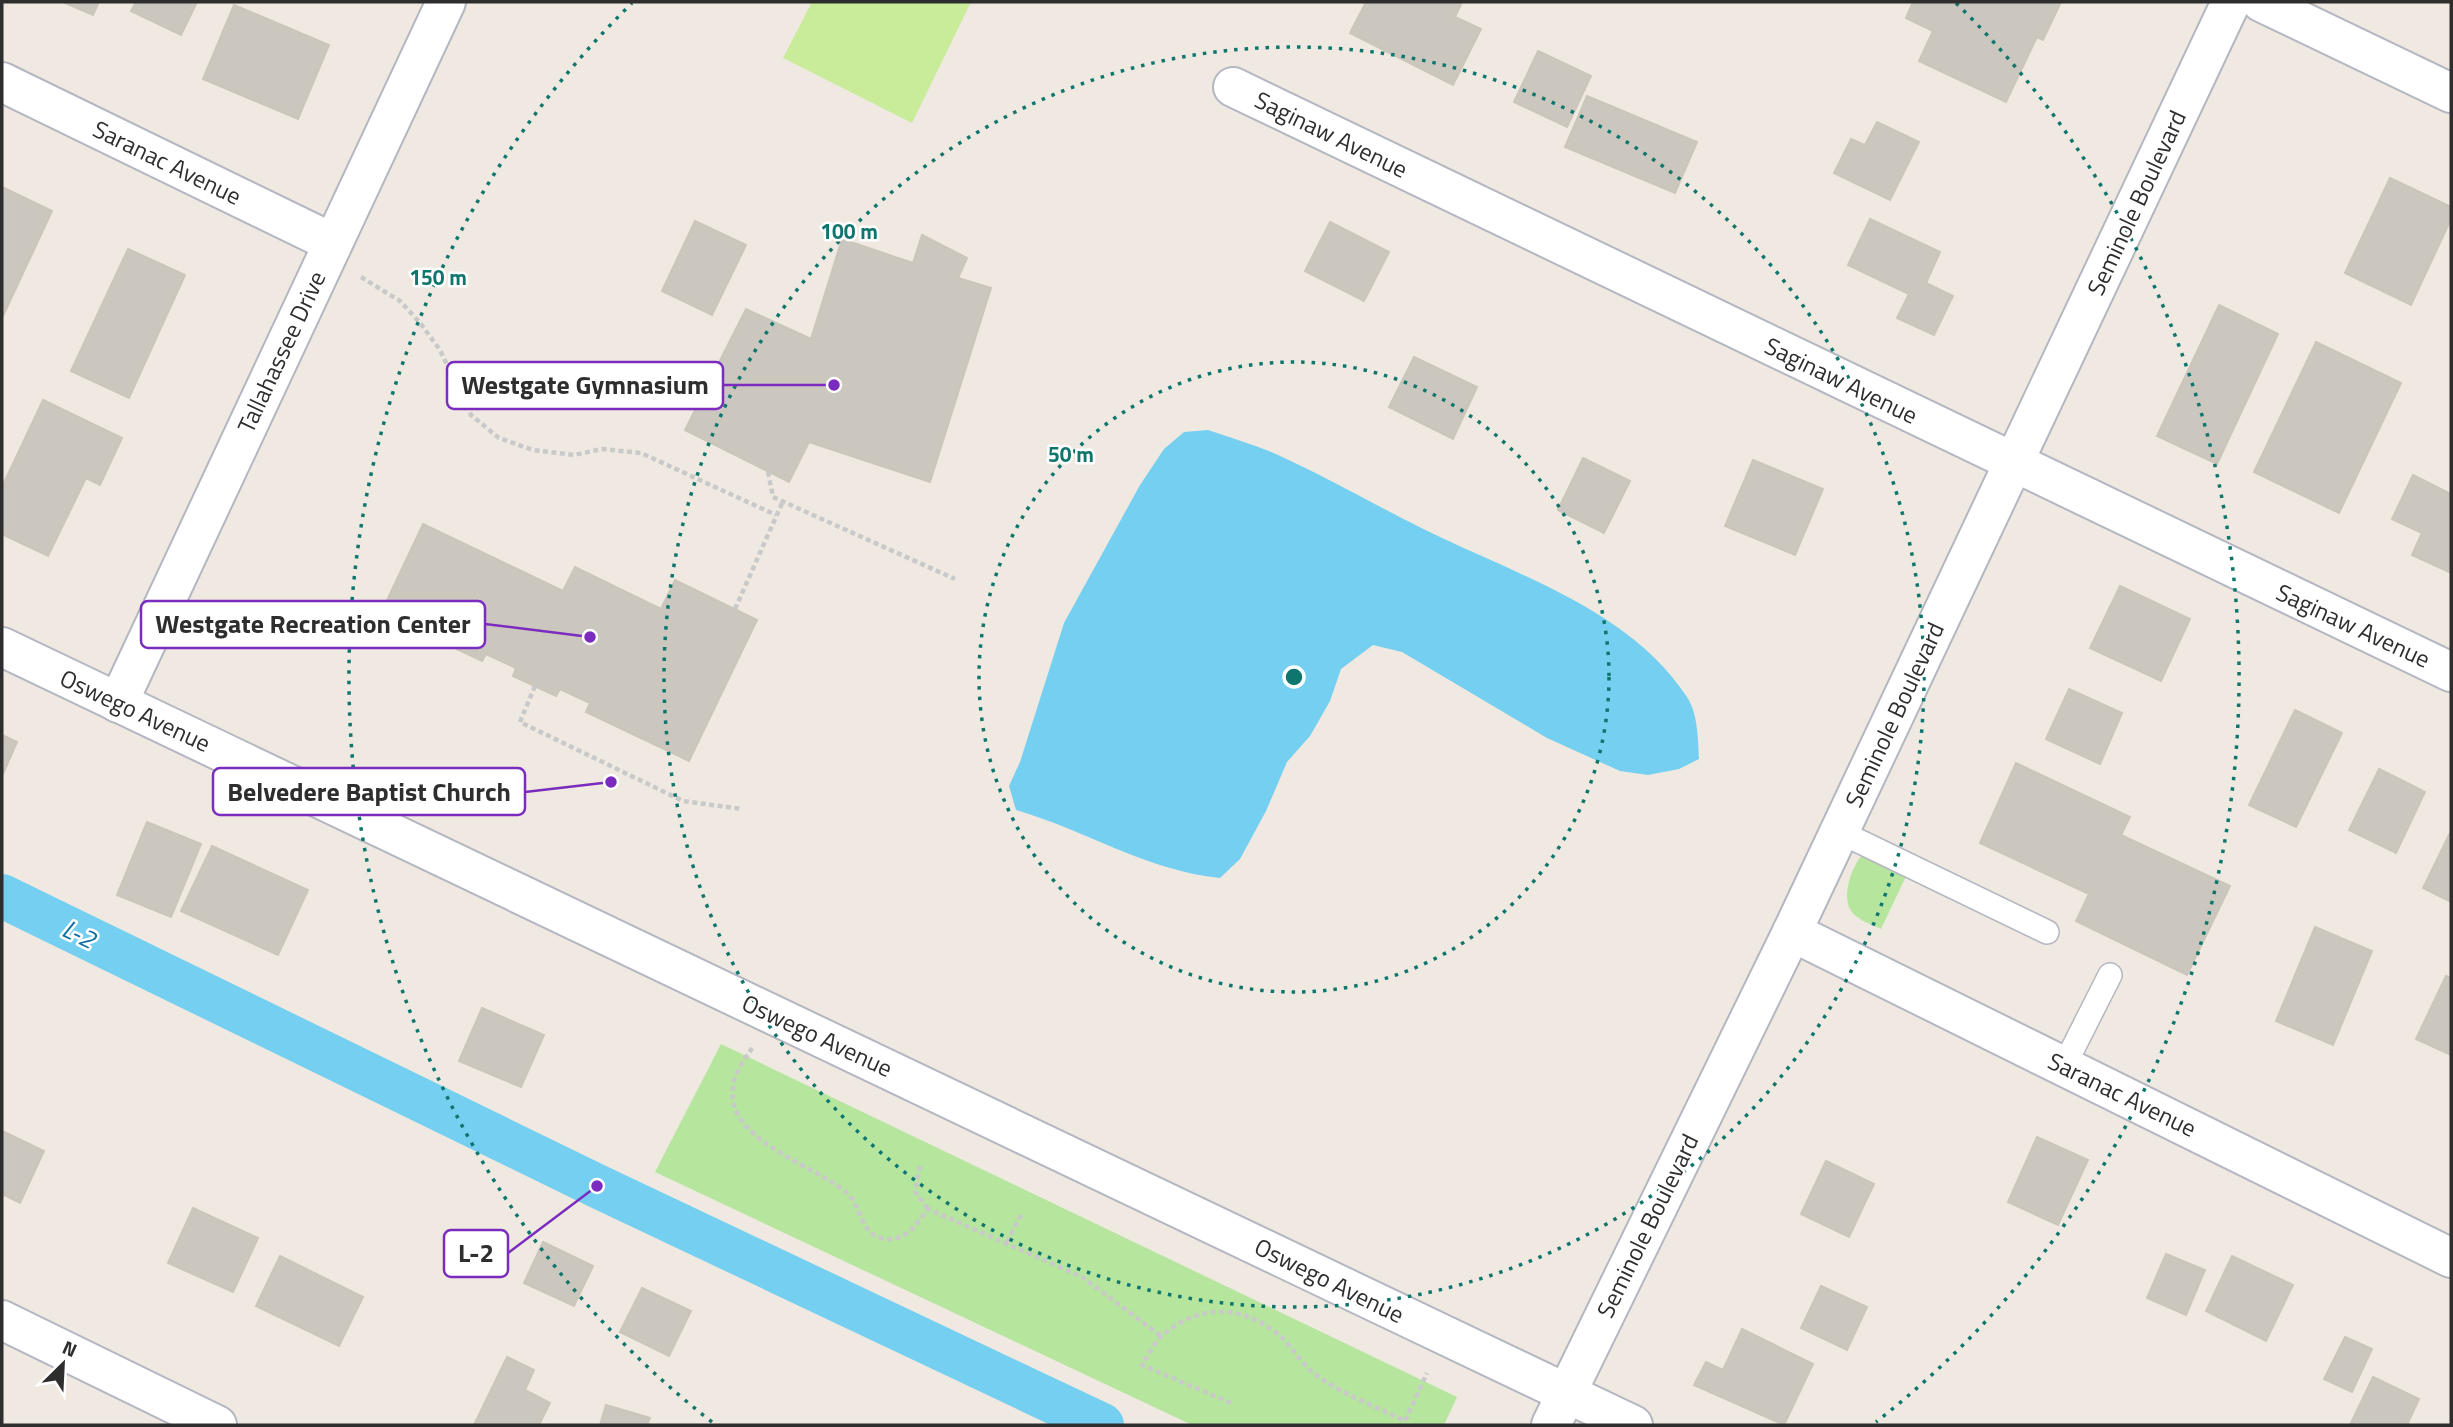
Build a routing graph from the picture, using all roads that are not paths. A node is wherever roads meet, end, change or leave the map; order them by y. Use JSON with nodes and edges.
{"nodes":[{"id":1,"x":446,"y":2,"type":"edge"},
{"id":2,"x":2231,"y":2,"type":"edge"},
{"id":3,"x":2260,"y":2,"type":"edge"},
{"id":4,"x":2,"y":82,"type":"edge"},
{"id":5,"x":1233,"y":87,"type":"dead end"},
{"id":6,"x":2451,"y":93,"type":"edge"},
{"id":7,"x":329,"y":252,"type":"junction"},
{"id":8,"x":2014,"y":465,"type":"junction"},
{"id":9,"x":2,"y":647,"type":"edge"},
{"id":10,"x":2451,"y":672,"type":"edge"},
{"id":11,"x":118,"y":702,"type":"junction"},
{"id":12,"x":1840,"y":832,"type":"junction"},
{"id":13,"x":1793,"y":932,"type":"junction"},
{"id":14,"x":2047,"y":933,"type":"dead end"},
{"id":15,"x":2110,"y":975,"type":"dead end"},
{"id":16,"x":2064,"y":1066,"type":"junction"},
{"id":17,"x":2451,"y":1258,"type":"edge"},
{"id":18,"x":2,"y":1320,"type":"edge"},
{"id":19,"x":1558,"y":1410,"type":"edge"},
{"id":20,"x":217,"y":1425,"type":"edge"},
{"id":21,"x":1633,"y":1425,"type":"edge"}],
"edges":[{"from":1,"to":7,"type":"street","name":"Tallahassee Drive"},
{"from":2,"to":8,"type":"street","name":"Seminole Boulevard"},
{"from":3,"to":6,"type":"street"},
{"from":4,"to":7,"type":"street","name":"Saranac Avenue"},
{"from":5,"to":8,"type":"street","name":"Saginaw Avenue"},
{"from":7,"to":11,"type":"street","name":"Tallahassee Drive"},
{"from":8,"to":10,"type":"street","name":"Saginaw Avenue"},
{"from":8,"to":12,"type":"street","name":"Seminole Boulevard"},
{"from":9,"to":11,"type":"street","name":"Oswego Avenue"},
{"from":11,"to":19,"type":"street","name":"Oswego Avenue"},
{"from":12,"to":13,"type":"street","name":"Seminole Boulevard"},
{"from":12,"to":14,"type":"lane"},
{"from":13,"to":16,"type":"street","name":"Saranac Avenue"},
{"from":13,"to":19,"type":"street","name":"Seminole Boulevard"},
{"from":15,"to":16,"type":"lane"},
{"from":16,"to":17,"type":"street","name":"Saranac Avenue"},
{"from":18,"to":20,"type":"street"},
{"from":19,"to":21,"type":"street","name":"Oswego Avenue"}]}
